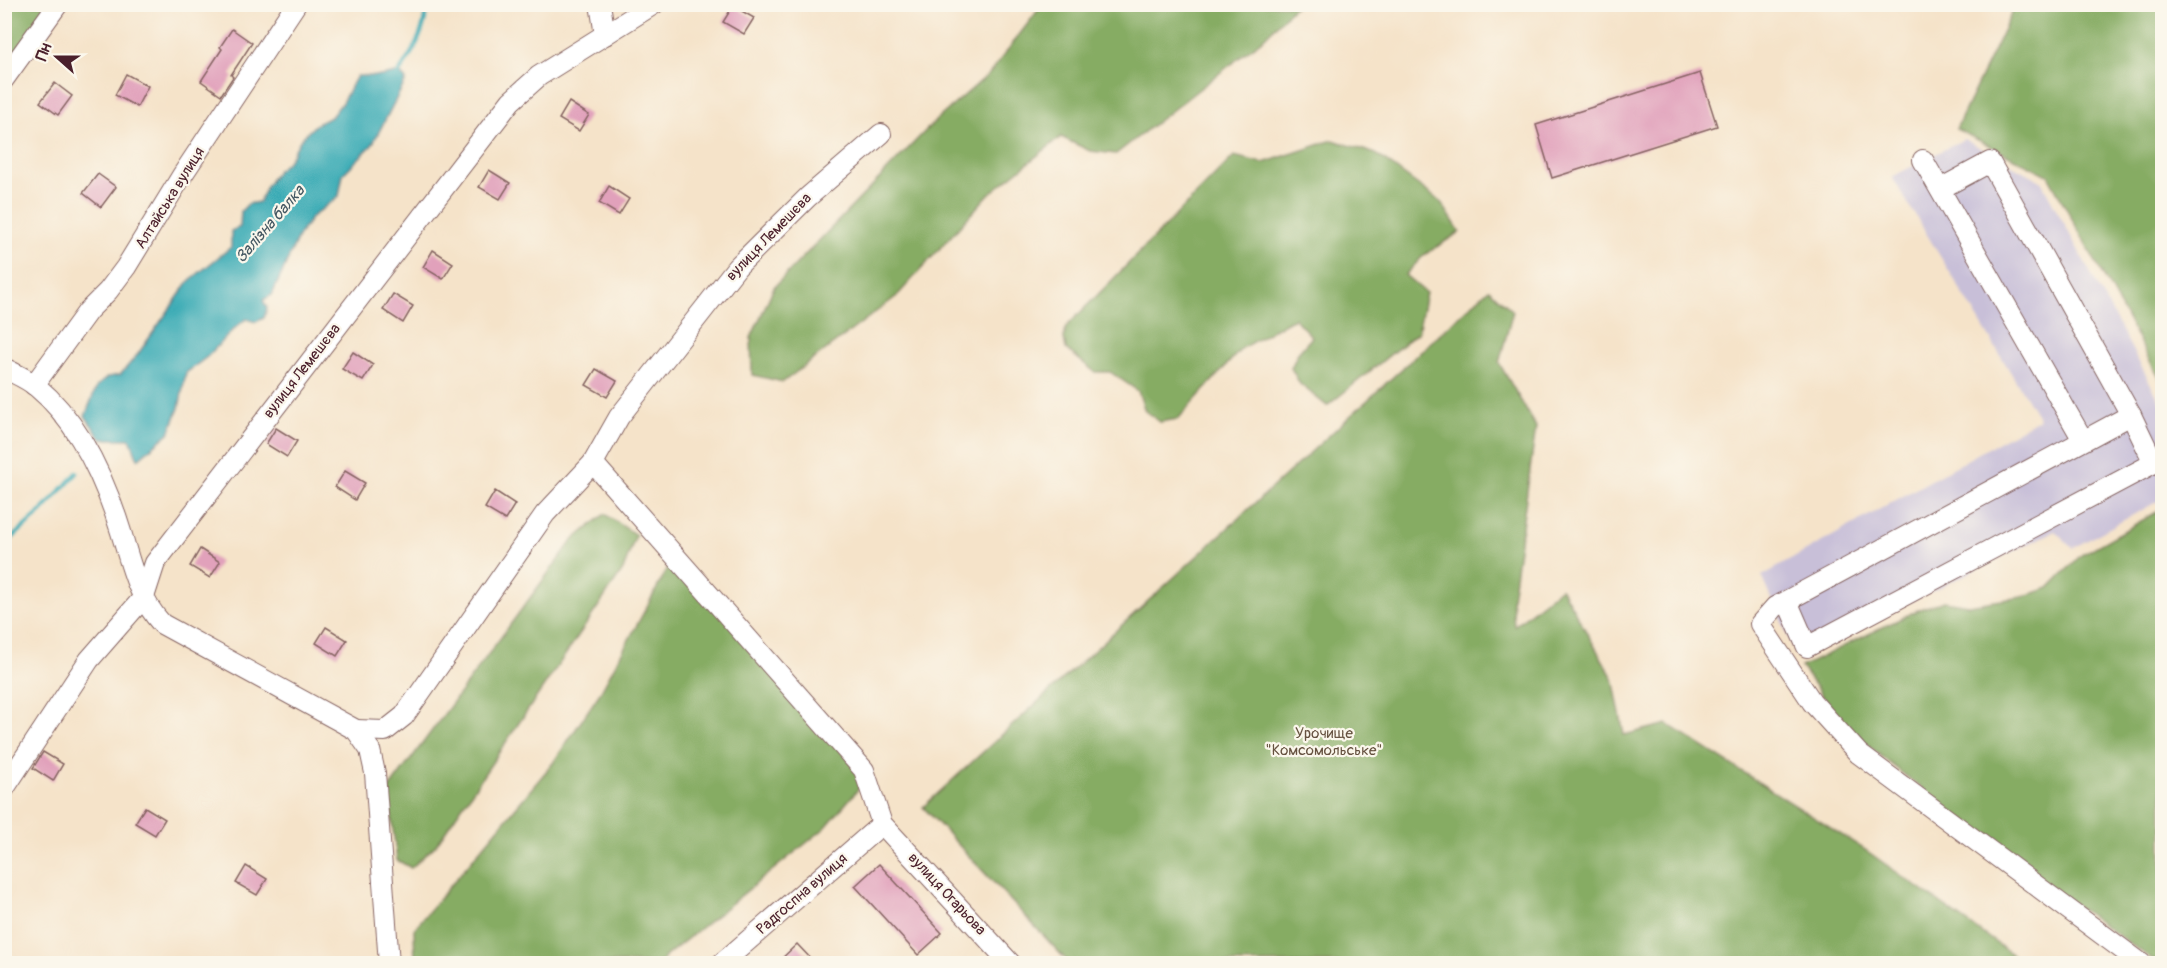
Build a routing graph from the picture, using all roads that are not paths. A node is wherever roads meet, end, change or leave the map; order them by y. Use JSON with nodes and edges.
{"nodes":[{"id":1,"x":58,"y":4,"type":"edge"},
{"id":2,"x":296,"y":4,"type":"edge"},
{"id":3,"x":600,"y":4,"type":"edge"},
{"id":4,"x":654,"y":4,"type":"edge"},
{"id":5,"x":605,"y":35,"type":"junction"},
{"id":6,"x":4,"y":79,"type":"edge"},
{"id":7,"x":882,"y":134,"type":"dead end"},
{"id":8,"x":1923,"y":160,"type":"dead end"},
{"id":9,"x":1940,"y":189,"type":"junction"},
{"id":10,"x":4,"y":368,"type":"edge"},
{"id":11,"x":34,"y":385,"type":"junction"},
{"id":12,"x":2131,"y":415,"type":"junction"},
{"id":13,"x":2083,"y":441,"type":"junction"},
{"id":14,"x":593,"y":463,"type":"junction"},
{"id":15,"x":144,"y":597,"type":"junction"},
{"id":16,"x":1787,"y":601,"type":"junction"},
{"id":17,"x":356,"y":730,"type":"junction"},
{"id":18,"x":4,"y":789,"type":"edge"},
{"id":19,"x":882,"y":824,"type":"junction"},
{"id":20,"x":389,"y":963,"type":"edge"},
{"id":21,"x":721,"y":963,"type":"edge"},
{"id":22,"x":1011,"y":963,"type":"edge"},
{"id":23,"x":2142,"y":963,"type":"edge"}],
"edges":[{"from":1,"to":6,"type":"street"},
{"from":2,"to":11,"type":"street","name":"Алтайська вулиця"},
{"from":3,"to":5,"type":"street"},
{"from":4,"to":5,"type":"street","name":"вулиця Лемешєва"},
{"from":5,"to":15,"type":"street","name":"вулиця Лемешєва"},
{"from":7,"to":14,"type":"street","name":"вулиця Лемешєва"},
{"from":8,"to":9,"type":"street"},
{"from":9,"to":12,"type":"street"},
{"from":9,"to":13,"type":"street"},
{"from":10,"to":11,"type":"street"},
{"from":11,"to":15,"type":"street"},
{"from":12,"to":13,"type":"street"},
{"from":12,"to":16,"type":"street"},
{"from":13,"to":16,"type":"street"},
{"from":14,"to":17,"type":"street","name":"вулиця Лемешєва"},
{"from":14,"to":19,"type":"street"},
{"from":15,"to":17,"type":"street"},
{"from":15,"to":18,"type":"street","name":"вулиця Лемешєва"},
{"from":16,"to":23,"type":"street"},
{"from":17,"to":20,"type":"street"},
{"from":19,"to":21,"type":"street","name":"Радгоспна вулиця"},
{"from":19,"to":22,"type":"street","name":"вулиця Огарьова"}]}
